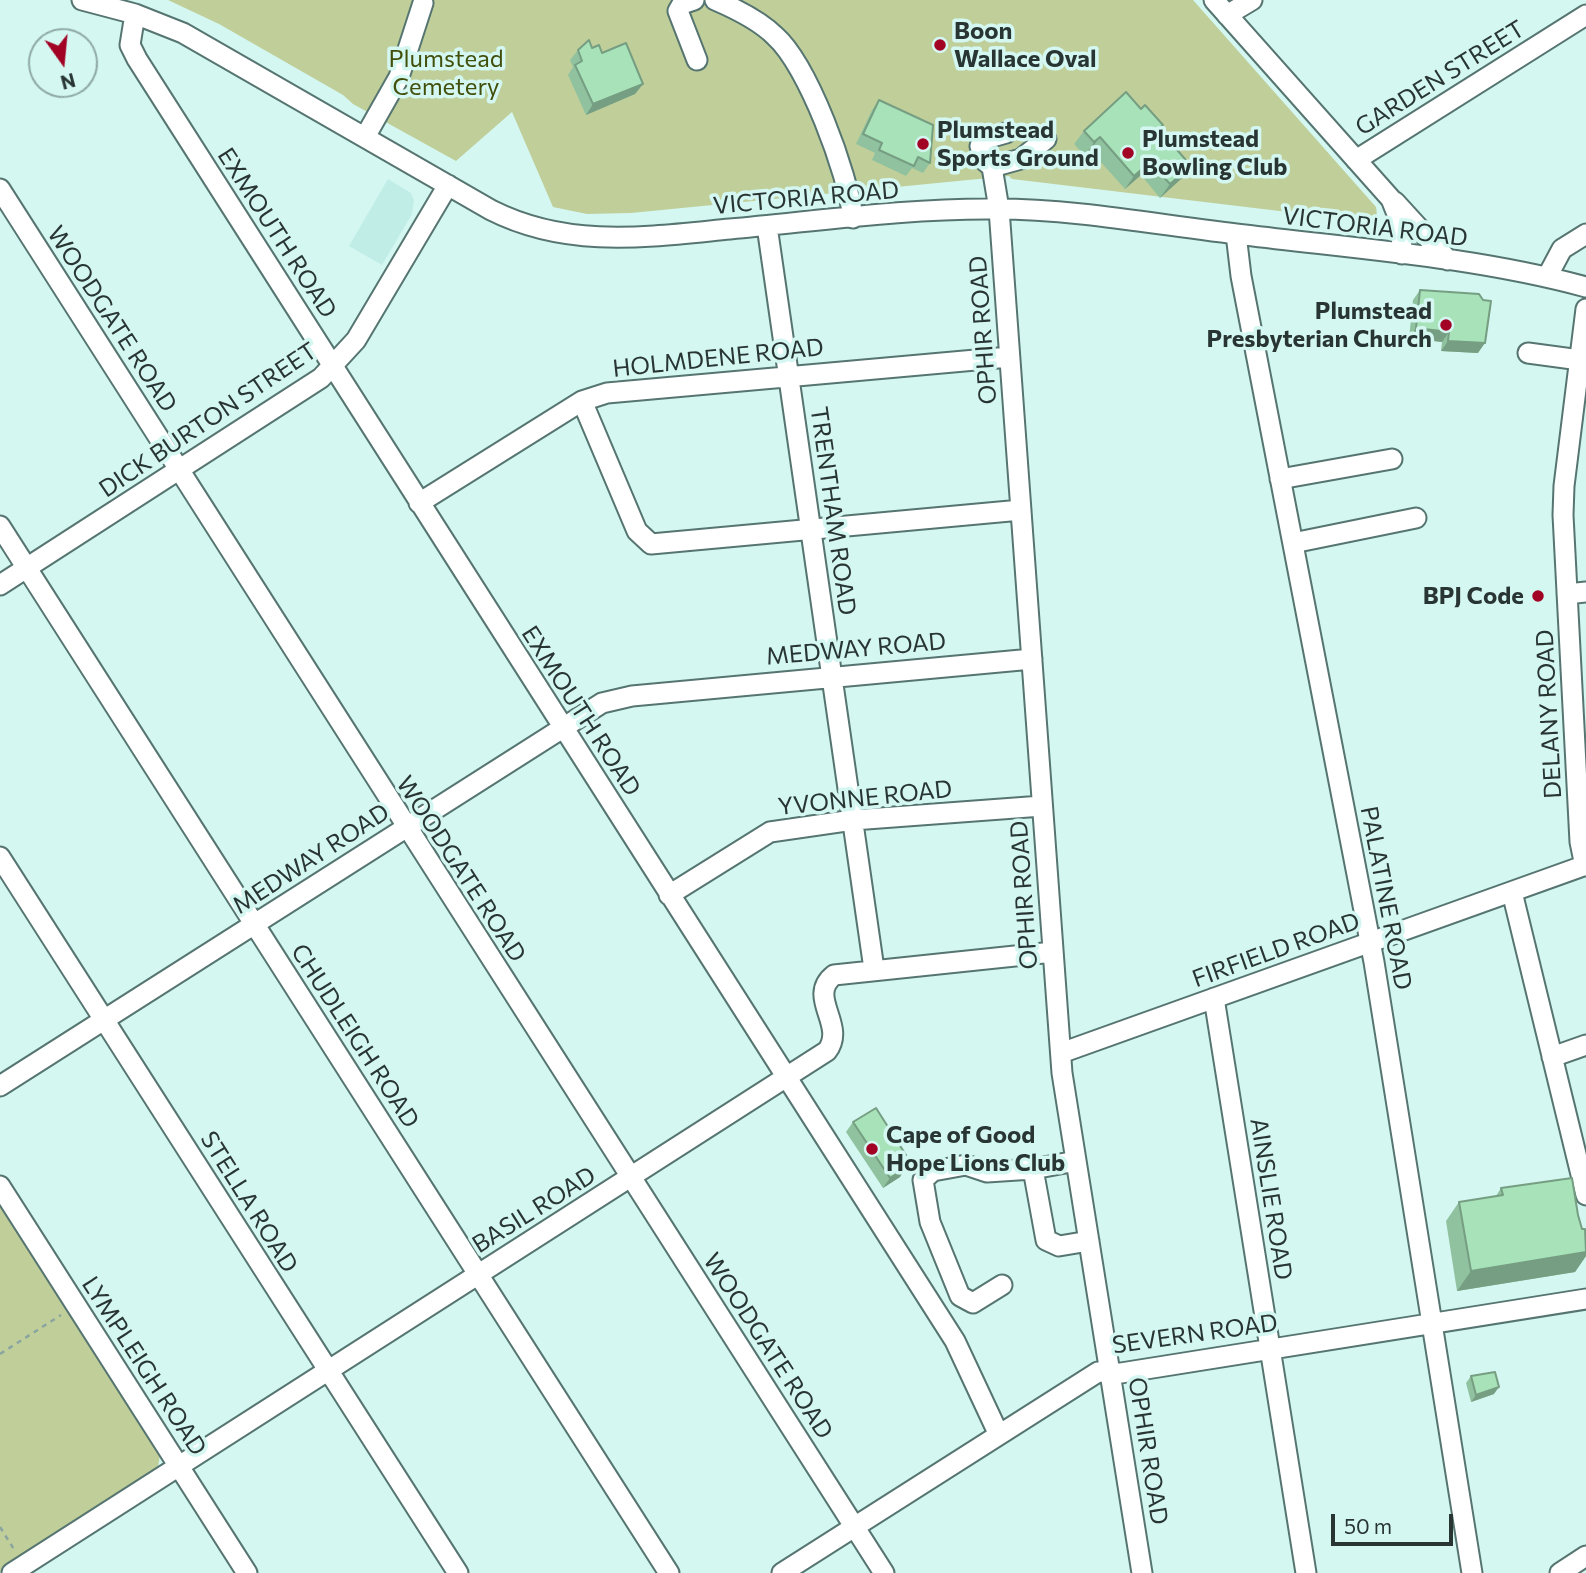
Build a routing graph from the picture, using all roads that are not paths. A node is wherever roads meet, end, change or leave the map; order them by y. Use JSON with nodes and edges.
{"nodes":[{"id":1,"x":82,"y":0,"type":"edge"},
{"id":2,"x":694,"y":0,"type":"edge"},
{"id":3,"x":715,"y":0,"type":"edge"},
{"id":4,"x":1214,"y":0,"type":"edge"},
{"id":5,"x":1252,"y":0,"type":"edge"},
{"id":6,"x":423,"y":3,"type":"dead end"},
{"id":7,"x":135,"y":14,"type":"junction"},
{"id":8,"x":1227,"y":15,"type":"junction"},
{"id":9,"x":1586,"y":15,"type":"edge"},
{"id":10,"x":697,"y":60,"type":"dead end"},
{"id":11,"x":1006,"y":133,"type":"dead end"},
{"id":12,"x":365,"y":137,"type":"junction"},
{"id":13,"x":1046,"y":139,"type":"dead end"},
{"id":14,"x":1356,"y":160,"type":"junction"},
{"id":15,"x":992,"y":167,"type":"junction"},
{"id":16,"x":448,"y":185,"type":"junction"},
{"id":17,"x":0,"y":189,"type":"edge"},
{"id":18,"x":1391,"y":199,"type":"junction"},
{"id":19,"x":999,"y":209,"type":"junction"},
{"id":20,"x":853,"y":218,"type":"junction"},
{"id":21,"x":766,"y":226,"type":"junction"},
{"id":22,"x":1236,"y":234,"type":"junction"},
{"id":23,"x":1586,"y":234,"type":"edge"},
{"id":24,"x":1402,"y":254,"type":"junction"},
{"id":25,"x":1448,"y":260,"type":"junction"},
{"id":26,"x":1547,"y":277,"type":"junction"},
{"id":27,"x":1586,"y":287,"type":"edge"},
{"id":28,"x":1586,"y":309,"type":"edge"},
{"id":29,"x":1528,"y":353,"type":"dead end"},
{"id":30,"x":1010,"y":357,"type":"junction"},
{"id":31,"x":1580,"y":360,"type":"junction"},
{"id":32,"x":334,"y":367,"type":"junction"},
{"id":33,"x":789,"y":374,"type":"junction"},
{"id":34,"x":582,"y":401,"type":"junction"},
{"id":35,"x":1392,"y":459,"type":"dead end"},
{"id":36,"x":179,"y":470,"type":"junction"},
{"id":37,"x":1280,"y":479,"type":"junction"},
{"id":38,"x":419,"y":503,"type":"junction"},
{"id":39,"x":1021,"y":510,"type":"junction"},
{"id":40,"x":1416,"y":518,"type":"dead end"},
{"id":41,"x":0,"y":526,"type":"edge"},
{"id":42,"x":810,"y":530,"type":"junction"},
{"id":43,"x":1293,"y":543,"type":"junction"},
{"id":44,"x":27,"y":568,"type":"junction"},
{"id":45,"x":0,"y":585,"type":"edge"},
{"id":46,"x":1576,"y":593,"type":"edge"},
{"id":47,"x":1032,"y":659,"type":"junction"},
{"id":48,"x":832,"y":675,"type":"junction"},
{"id":49,"x":563,"y":727,"type":"junction"},
{"id":50,"x":1042,"y":806,"type":"junction"},
{"id":51,"x":853,"y":820,"type":"junction"},
{"id":52,"x":405,"y":828,"type":"junction"},
{"id":53,"x":0,"y":857,"type":"edge"},
{"id":54,"x":1585,"y":865,"type":"edge"},
{"id":55,"x":1512,"y":892,"type":"junction"},
{"id":56,"x":669,"y":895,"type":"junction"},
{"id":57,"x":254,"y":924,"type":"junction"},
{"id":58,"x":1371,"y":942,"type":"junction"},
{"id":59,"x":1053,"y":952,"type":"junction"},
{"id":60,"x":874,"y":969,"type":"junction"},
{"id":61,"x":1214,"y":998,"type":"junction"},
{"id":62,"x":104,"y":1020,"type":"junction"},
{"id":63,"x":1586,"y":1045,"type":"edge"},
{"id":64,"x":1061,"y":1053,"type":"junction"},
{"id":65,"x":1552,"y":1057,"type":"junction"},
{"id":66,"x":787,"y":1077,"type":"junction"},
{"id":67,"x":0,"y":1086,"type":"edge"},
{"id":68,"x":1076,"y":1161,"type":"junction"},
{"id":69,"x":1033,"y":1169,"type":"junction"},
{"id":70,"x":631,"y":1177,"type":"junction"},
{"id":71,"x":0,"y":1186,"type":"edge"},
{"id":72,"x":1586,"y":1195,"type":"edge"},
{"id":73,"x":1089,"y":1241,"type":"junction"},
{"id":74,"x":479,"y":1274,"type":"junction"},
{"id":75,"x":1002,"y":1285,"type":"dead end"},
{"id":76,"x":1586,"y":1299,"type":"edge"},
{"id":77,"x":1431,"y":1323,"type":"junction"},
{"id":78,"x":1270,"y":1348,"type":"junction"},
{"id":79,"x":327,"y":1370,"type":"junction"},
{"id":80,"x":1110,"y":1372,"type":"junction"},
{"id":81,"x":999,"y":1435,"type":"junction"},
{"id":82,"x":178,"y":1466,"type":"junction"},
{"id":83,"x":854,"y":1527,"type":"junction"},
{"id":84,"x":1586,"y":1556,"type":"edge"},
{"id":85,"x":22,"y":1570,"type":"edge"},
{"id":86,"x":247,"y":1573,"type":"edge"},
{"id":87,"x":458,"y":1573,"type":"edge"},
{"id":88,"x":669,"y":1573,"type":"edge"},
{"id":89,"x":782,"y":1573,"type":"edge"},
{"id":90,"x":884,"y":1573,"type":"edge"},
{"id":91,"x":1142,"y":1573,"type":"edge"},
{"id":92,"x":1306,"y":1573,"type":"edge"},
{"id":93,"x":1472,"y":1573,"type":"edge"},
{"id":94,"x":1560,"y":1573,"type":"edge"}],
"edges":[{"from":1,"to":7,"type":"street","name":"VICTORIA ROAD"},
{"from":2,"to":10,"type":"street"},
{"from":3,"to":20,"type":"street"},
{"from":4,"to":8,"type":"street"},
{"from":5,"to":8,"type":"street"},
{"from":6,"to":12,"type":"street"},
{"from":7,"to":12,"type":"street","name":"VICTORIA ROAD"},
{"from":7,"to":32,"type":"street","name":"EXMOUTH ROAD"},
{"from":8,"to":14,"type":"street"},
{"from":9,"to":14,"type":"street","name":"GARDEN STREET"},
{"from":11,"to":15,"type":"street","name":"OPHIR ROAD"},
{"from":12,"to":16,"type":"street","name":"VICTORIA ROAD"},
{"from":13,"to":15,"type":"street"},
{"from":14,"to":18,"type":"street"},
{"from":15,"to":19,"type":"street","name":"OPHIR ROAD"},
{"from":16,"to":21,"type":"street","name":"VICTORIA ROAD"},
{"from":16,"to":32,"type":"street","name":"DICK BURTON STREET"},
{"from":17,"to":36,"type":"street","name":"WOODGATE ROAD"},
{"from":18,"to":24,"type":"street"},
{"from":18,"to":25,"type":"street"},
{"from":19,"to":20,"type":"street","name":"VICTORIA ROAD"},
{"from":19,"to":22,"type":"street","name":"VICTORIA ROAD"},
{"from":19,"to":30,"type":"street","name":"OPHIR ROAD"},
{"from":20,"to":21,"type":"street","name":"VICTORIA ROAD"},
{"from":21,"to":33,"type":"street","name":"TRENTHAM ROAD"},
{"from":22,"to":24,"type":"street","name":"VICTORIA ROAD"},
{"from":22,"to":37,"type":"street","name":"PALATINE ROAD"},
{"from":23,"to":26,"type":"street"},
{"from":24,"to":25,"type":"street","name":"VICTORIA ROAD"},
{"from":25,"to":26,"type":"street","name":"VICTORIA ROAD"},
{"from":26,"to":27,"type":"street","name":"VICTORIA ROAD"},
{"from":28,"to":31,"type":"street","name":"DELANY ROAD"},
{"from":29,"to":31,"type":"street"},
{"from":30,"to":33,"type":"street","name":"HOLMDENE ROAD"},
{"from":30,"to":39,"type":"street","name":"OPHIR ROAD"},
{"from":31,"to":46,"type":"street","name":"DELANY ROAD"},
{"from":32,"to":36,"type":"street","name":"DICK BURTON STREET"},
{"from":32,"to":38,"type":"street","name":"EXMOUTH ROAD"},
{"from":33,"to":34,"type":"street","name":"HOLMDENE ROAD"},
{"from":33,"to":42,"type":"street","name":"TRENTHAM ROAD"},
{"from":34,"to":38,"type":"street","name":"HOLMDENE ROAD"},
{"from":34,"to":42,"type":"street"},
{"from":35,"to":37,"type":"street"},
{"from":36,"to":44,"type":"street","name":"DICK BURTON STREET"},
{"from":36,"to":52,"type":"street","name":"WOODGATE ROAD"},
{"from":37,"to":43,"type":"street","name":"PALATINE ROAD"},
{"from":38,"to":49,"type":"street","name":"EXMOUTH ROAD"},
{"from":39,"to":42,"type":"street"},
{"from":39,"to":47,"type":"street","name":"OPHIR ROAD"},
{"from":40,"to":43,"type":"street"},
{"from":41,"to":44,"type":"street","name":"CHUDLEIGH ROAD"},
{"from":42,"to":48,"type":"street","name":"TRENTHAM ROAD"},
{"from":43,"to":58,"type":"street","name":"PALATINE ROAD"},
{"from":44,"to":45,"type":"street","name":"DICK BURTON STREET"},
{"from":44,"to":57,"type":"street","name":"CHUDLEIGH ROAD"},
{"from":46,"to":54,"type":"street","name":"DELANY ROAD"},
{"from":47,"to":48,"type":"street","name":"MEDWAY ROAD"},
{"from":47,"to":50,"type":"street","name":"OPHIR ROAD"},
{"from":48,"to":49,"type":"street","name":"MEDWAY ROAD"},
{"from":48,"to":51,"type":"street","name":"TRENTHAM ROAD"},
{"from":49,"to":52,"type":"street","name":"MEDWAY ROAD"},
{"from":49,"to":56,"type":"street","name":"EXMOUTH ROAD"},
{"from":50,"to":51,"type":"street","name":"YVONNE ROAD"},
{"from":50,"to":59,"type":"street","name":"OPHIR ROAD"},
{"from":51,"to":56,"type":"street","name":"YVONNE ROAD"},
{"from":51,"to":60,"type":"street","name":"TRENTHAM ROAD"},
{"from":52,"to":57,"type":"street","name":"MEDWAY ROAD"},
{"from":52,"to":70,"type":"street","name":"WOODGATE ROAD"},
{"from":53,"to":62,"type":"street","name":"STELLA ROAD"},
{"from":54,"to":55,"type":"street","name":"FIRFIELD ROAD"},
{"from":55,"to":58,"type":"street","name":"FIRFIELD ROAD"},
{"from":55,"to":65,"type":"street"},
{"from":56,"to":66,"type":"street","name":"EXMOUTH ROAD"},
{"from":57,"to":62,"type":"street","name":"MEDWAY ROAD"},
{"from":57,"to":74,"type":"street","name":"CHUDLEIGH ROAD"},
{"from":58,"to":61,"type":"street","name":"FIRFIELD ROAD"},
{"from":58,"to":77,"type":"street","name":"PALATINE ROAD"},
{"from":59,"to":60,"type":"street","name":"BASIL ROAD"},
{"from":59,"to":64,"type":"street","name":"OPHIR ROAD"},
{"from":60,"to":66,"type":"street","name":"BASIL ROAD"},
{"from":61,"to":64,"type":"street","name":"FIRFIELD ROAD"},
{"from":61,"to":78,"type":"street","name":"AINSLIE ROAD"},
{"from":62,"to":67,"type":"street","name":"MEDWAY ROAD"},
{"from":62,"to":79,"type":"street","name":"STELLA ROAD"},
{"from":63,"to":65,"type":"street"},
{"from":64,"to":68,"type":"street","name":"OPHIR ROAD"},
{"from":65,"to":72,"type":"street"},
{"from":66,"to":70,"type":"street","name":"BASIL ROAD"},
{"from":66,"to":81,"type":"street","name":"EXMOUTH ROAD"},
{"from":68,"to":69,"type":"street"},
{"from":68,"to":73,"type":"street","name":"OPHIR ROAD"},
{"from":69,"to":73,"type":"street"},
{"from":69,"to":75,"type":"street"},
{"from":70,"to":74,"type":"street","name":"BASIL ROAD"},
{"from":70,"to":83,"type":"street","name":"WOODGATE ROAD"},
{"from":71,"to":82,"type":"street","name":"LYMPLEIGH ROAD"},
{"from":73,"to":80,"type":"street","name":"OPHIR ROAD"},
{"from":74,"to":79,"type":"street","name":"BASIL ROAD"},
{"from":74,"to":88,"type":"street","name":"CHUDLEIGH ROAD"},
{"from":76,"to":77,"type":"street","name":"SEVERN ROAD"},
{"from":77,"to":78,"type":"street","name":"SEVERN ROAD"},
{"from":77,"to":93,"type":"street","name":"PALATINE ROAD"},
{"from":78,"to":80,"type":"street","name":"SEVERN ROAD"},
{"from":78,"to":92,"type":"street","name":"AINSLIE ROAD"},
{"from":79,"to":82,"type":"street","name":"BASIL ROAD"},
{"from":79,"to":87,"type":"street","name":"STELLA ROAD"},
{"from":80,"to":81,"type":"street","name":"SEVERN ROAD"},
{"from":80,"to":91,"type":"street","name":"OPHIR ROAD"},
{"from":81,"to":83,"type":"street","name":"SEVERN ROAD"},
{"from":82,"to":85,"type":"street","name":"BASIL ROAD"},
{"from":82,"to":86,"type":"street","name":"LYMPLEIGH ROAD"},
{"from":83,"to":89,"type":"street","name":"SEVERN ROAD"},
{"from":83,"to":90,"type":"street","name":"WOODGATE ROAD"},
{"from":84,"to":94,"type":"street"}]}
